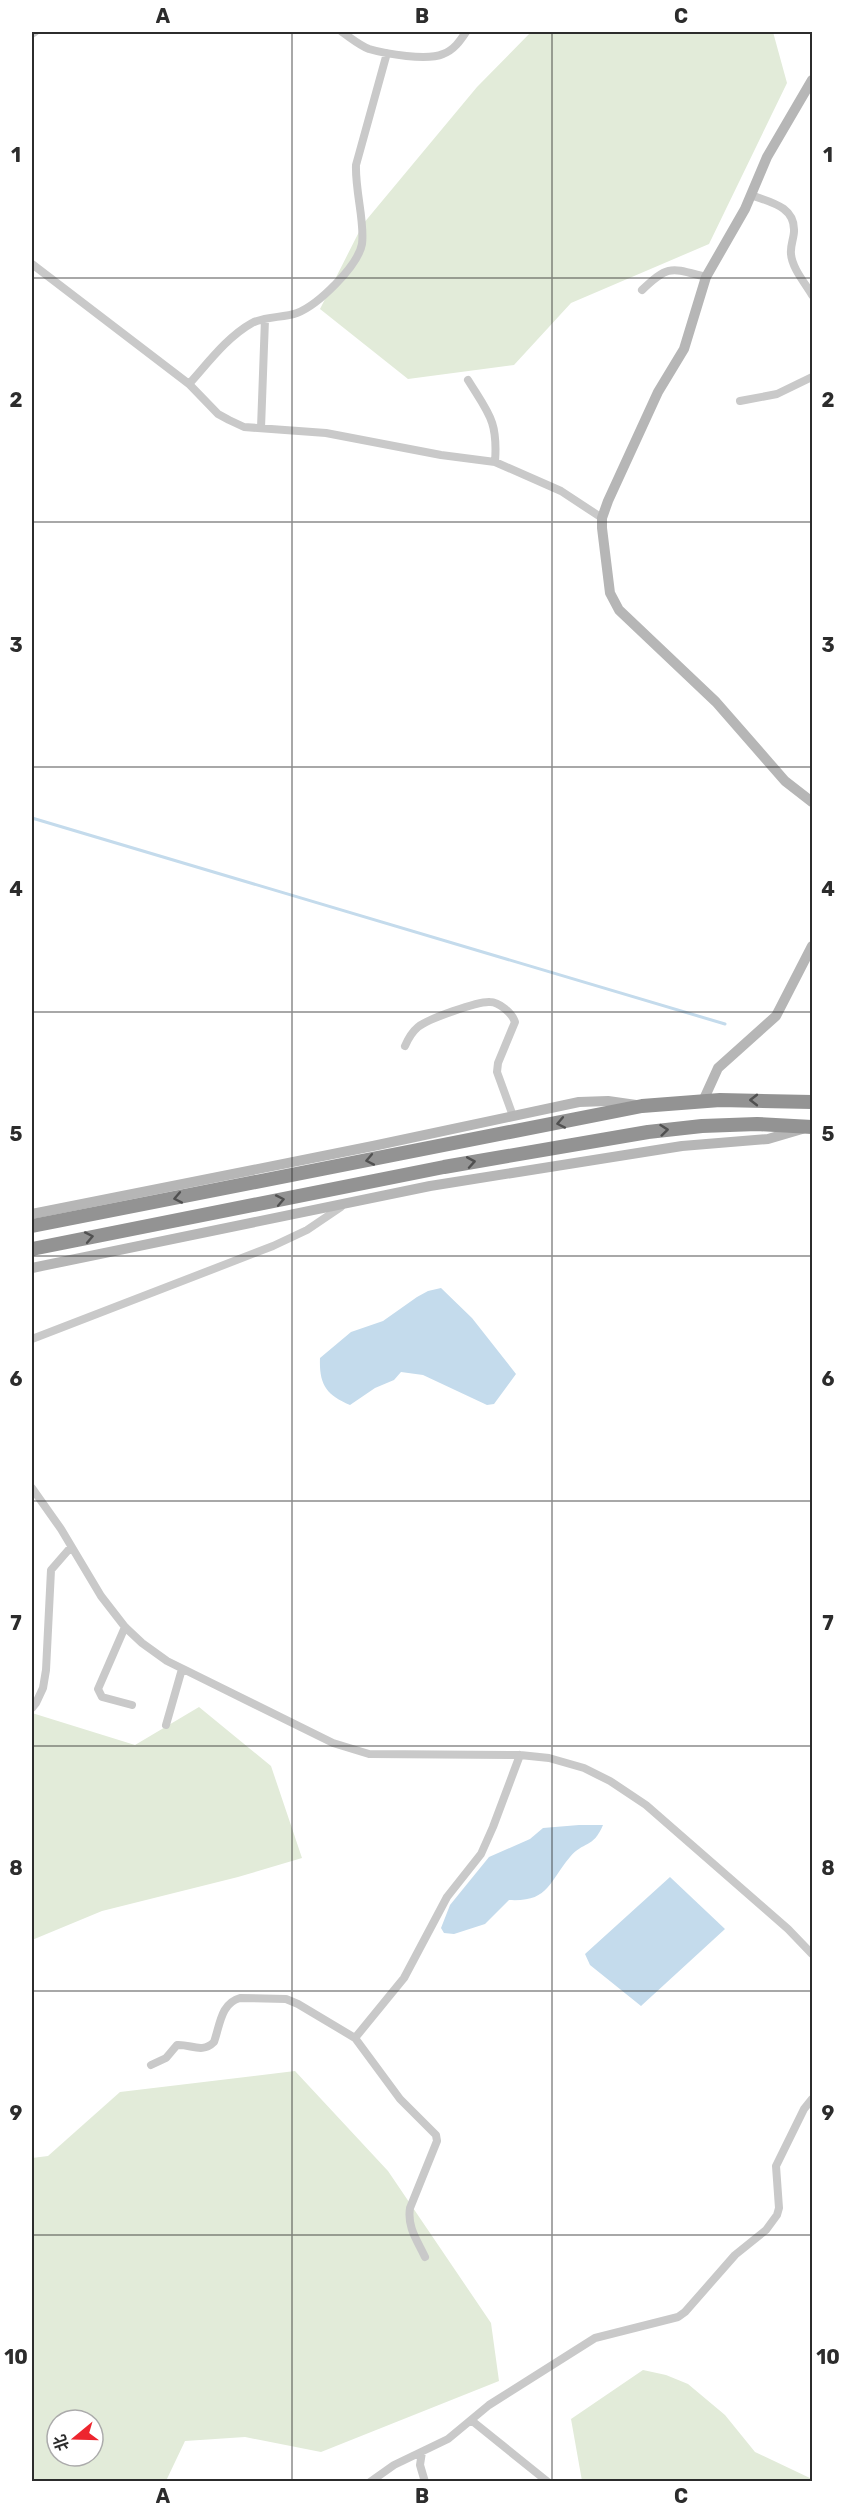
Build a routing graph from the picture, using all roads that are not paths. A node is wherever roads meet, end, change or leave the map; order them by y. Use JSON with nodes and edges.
{"nodes":[{"id":1,"x":35,"y":32,"type":"edge"},
{"id":2,"x":342,"y":32,"type":"edge"},
{"id":3,"x":466,"y":32,"type":"edge"},
{"id":4,"x":32,"y":34,"type":"edge"},
{"id":5,"x":387,"y":53,"type":"junction"},
{"id":6,"x":813,"y":80,"type":"edge"},
{"id":7,"x":751,"y":195,"type":"junction"},
{"id":8,"x":32,"y":264,"type":"edge"},
{"id":9,"x":706,"y":277,"type":"junction"},
{"id":10,"x":642,"y":290,"type":"dead end"},
{"id":11,"x":813,"y":296,"type":"edge"},
{"id":12,"x":265,"y":319,"type":"junction"},
{"id":13,"x":813,"y":377,"type":"edge"},
{"id":14,"x":468,"y":380,"type":"dead end"},
{"id":15,"x":189,"y":384,"type":"junction"},
{"id":16,"x":740,"y":401,"type":"dead end"},
{"id":17,"x":261,"y":428,"type":"junction"},
{"id":18,"x":495,"y":462,"type":"junction"},
{"id":19,"x":602,"y":518,"type":"junction"},
{"id":20,"x":813,"y":802,"type":"edge"},
{"id":21,"x":813,"y":946,"type":"edge"},
{"id":22,"x":405,"y":1046,"type":"dead end"},
{"id":23,"x":704,"y":1101,"type":"junction"},
{"id":24,"x":813,"y":1102,"type":"edge"},
{"id":25,"x":642,"y":1106,"type":"junction"},
{"id":26,"x":513,"y":1116,"type":"junction"},
{"id":27,"x":812,"y":1126,"type":"edge"},
{"id":28,"x":344,"y":1204,"type":"junction"},
{"id":29,"x":32,"y":1214,"type":"edge"},
{"id":30,"x":32,"y":1226,"type":"edge"},
{"id":31,"x":32,"y":1249,"type":"edge"},
{"id":32,"x":32,"y":1268,"type":"edge"},
{"id":33,"x":32,"y":1339,"type":"edge"},
{"id":34,"x":32,"y":1488,"type":"edge"},
{"id":35,"x":72,"y":1547,"type":"junction"},
{"id":36,"x":125,"y":1627,"type":"junction"},
{"id":37,"x":182,"y":1669,"type":"junction"},
{"id":38,"x":132,"y":1705,"type":"dead end"},
{"id":39,"x":32,"y":1708,"type":"edge"},
{"id":40,"x":166,"y":1725,"type":"dead end"},
{"id":41,"x":520,"y":1755,"type":"junction"},
{"id":42,"x":813,"y":1954,"type":"edge"},
{"id":43,"x":354,"y":2038,"type":"junction"},
{"id":44,"x":151,"y":2065,"type":"dead end"},
{"id":45,"x":813,"y":2100,"type":"edge"},
{"id":46,"x":426,"y":2257,"type":"dead end"},
{"id":47,"x":471,"y":2420,"type":"junction"},
{"id":48,"x":422,"y":2452,"type":"junction"},
{"id":49,"x":370,"y":2481,"type":"edge"},
{"id":50,"x":425,"y":2481,"type":"edge"},
{"id":51,"x":548,"y":2481,"type":"edge"}],
"edges":[{"from":1,"to":4,"type":"street"},
{"from":2,"to":5,"type":"street"},
{"from":3,"to":5,"type":"street"},
{"from":5,"to":12,"type":"street"},
{"from":6,"to":7,"type":"street"},
{"from":7,"to":9,"type":"street"},
{"from":7,"to":11,"type":"street"},
{"from":8,"to":15,"type":"street"},
{"from":9,"to":10,"type":"street"},
{"from":9,"to":19,"type":"street"},
{"from":12,"to":15,"type":"street"},
{"from":12,"to":17,"type":"street"},
{"from":13,"to":16,"type":"street"},
{"from":14,"to":18,"type":"street"},
{"from":15,"to":17,"type":"street"},
{"from":17,"to":18,"type":"street"},
{"from":18,"to":19,"type":"street"},
{"from":19,"to":20,"type":"street"},
{"from":21,"to":23,"type":"street"},
{"from":22,"to":26,"type":"street"},
{"from":24,"to":23,"type":"highway","one_way":true},
{"from":23,"to":25,"type":"highway"},
{"from":25,"to":26,"type":"street"},
{"from":25,"to":30,"type":"highway","one_way":true},
{"from":26,"to":29,"type":"street"},
{"from":27,"to":28,"type":"street"},
{"from":31,"to":27,"type":"highway","one_way":true},
{"from":28,"to":32,"type":"street"},
{"from":28,"to":33,"type":"street"},
{"from":34,"to":35,"type":"street"},
{"from":35,"to":36,"type":"street"},
{"from":35,"to":39,"type":"street"},
{"from":36,"to":37,"type":"street"},
{"from":36,"to":38,"type":"street"},
{"from":37,"to":40,"type":"street"},
{"from":37,"to":41,"type":"street"},
{"from":41,"to":42,"type":"street"},
{"from":41,"to":43,"type":"street"},
{"from":43,"to":44,"type":"street"},
{"from":43,"to":46,"type":"street"},
{"from":45,"to":47,"type":"street"},
{"from":47,"to":48,"type":"street"},
{"from":47,"to":51,"type":"street"},
{"from":48,"to":49,"type":"street"},
{"from":48,"to":50,"type":"street"}]}
